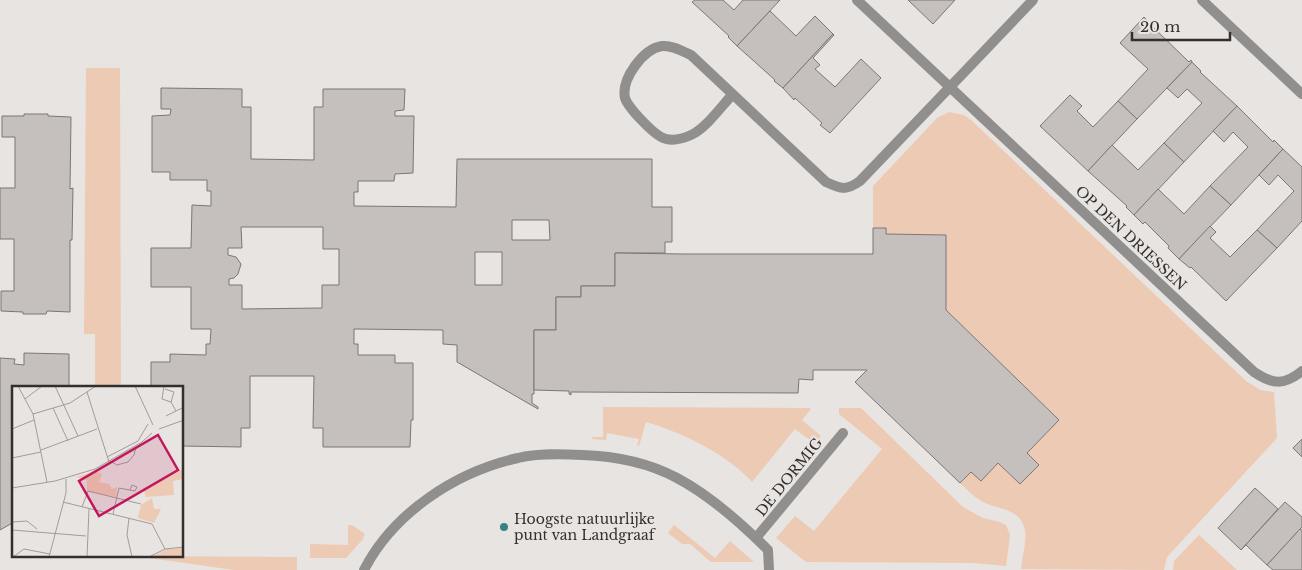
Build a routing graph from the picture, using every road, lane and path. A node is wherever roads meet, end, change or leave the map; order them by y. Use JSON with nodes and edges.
{"nodes":[{"id":1,"x":857,"y":0,"type":"edge"},
{"id":2,"x":1033,"y":0,"type":"edge"},
{"id":3,"x":1202,"y":0,"type":"edge"},
{"id":4,"x":950,"y":87,"type":"junction"},
{"id":5,"x":1302,"y":94,"type":"edge"},
{"id":6,"x":732,"y":95,"type":"junction"},
{"id":7,"x":1302,"y":371,"type":"edge"},
{"id":8,"x":843,"y":432,"type":"dead end"},
{"id":9,"x":756,"y":538,"type":"junction"},
{"id":10,"x":364,"y":570,"type":"edge"},
{"id":11,"x":769,"y":570,"type":"edge"}],
"edges":[{"from":1,"to":4,"type":"street","name":"OP DEN DRIESSEN"},
{"from":2,"to":4,"type":"street"},
{"from":3,"to":5,"type":"street"},
{"from":4,"to":6,"type":"street"},
{"from":4,"to":7,"type":"street","name":"OP DEN DRIESSEN"},
{"from":6,"to":6,"type":"street"},
{"from":8,"to":9,"type":"street","name":"DE DORMIG"},
{"from":9,"to":10,"type":"street"},
{"from":9,"to":11,"type":"street"}]}
